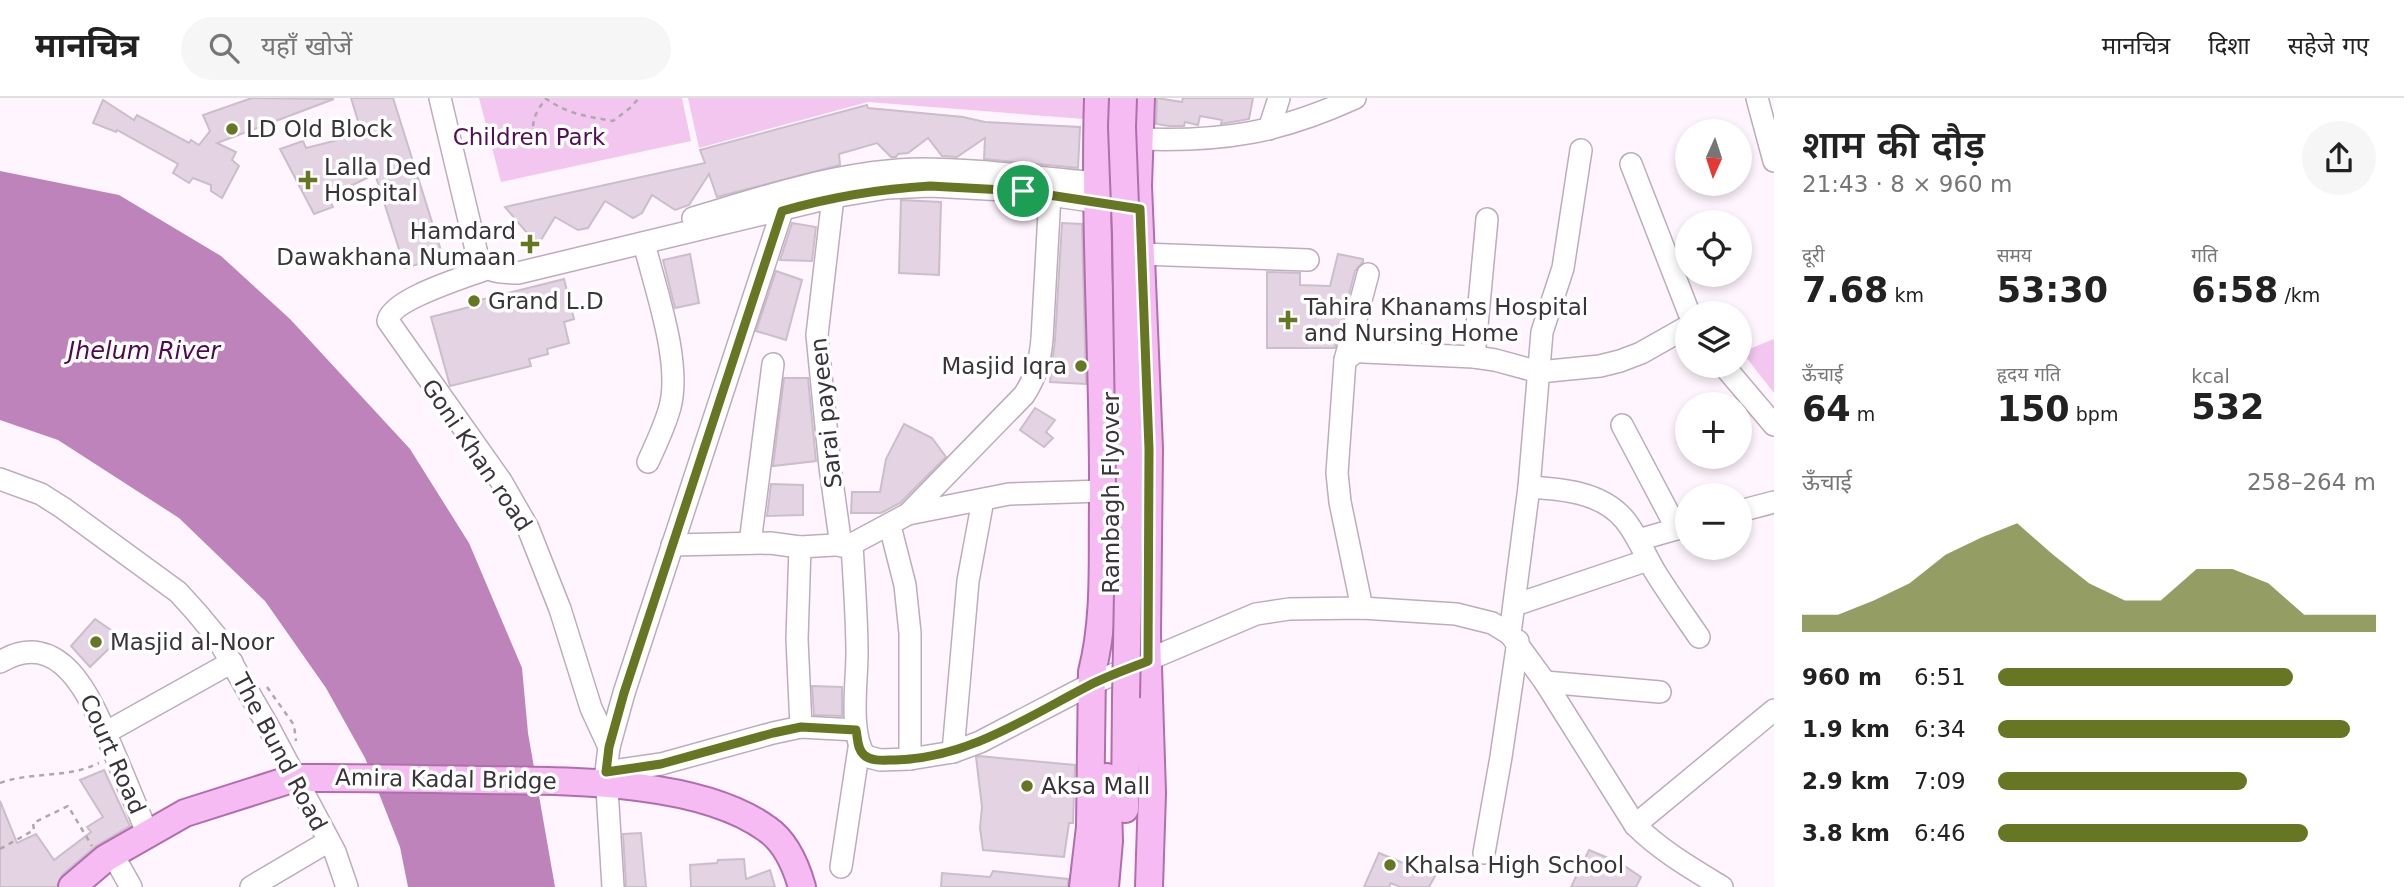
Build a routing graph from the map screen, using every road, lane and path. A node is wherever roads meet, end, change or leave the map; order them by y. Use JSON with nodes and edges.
{"nodes":[{"id":1,"x":440,"y":98,"type":"edge"},
{"id":2,"x":452,"y":98,"type":"edge"},
{"id":3,"x":546,"y":98,"type":"edge"},
{"id":4,"x":639,"y":98,"type":"edge"},
{"id":5,"x":1098,"y":98,"type":"edge"},
{"id":6,"x":1108,"y":98,"type":"edge"},
{"id":7,"x":1123,"y":98,"type":"edge"},
{"id":8,"x":1140,"y":98,"type":"edge"},
{"id":9,"x":1279,"y":98,"type":"edge"},
{"id":10,"x":1355,"y":98,"type":"edge"},
{"id":11,"x":1757,"y":98,"type":"edge"},
{"id":12,"x":1269,"y":129,"type":"junction"},
{"id":13,"x":1139,"y":139,"type":"junction"},
{"id":14,"x":536,"y":146,"type":"dead end"},
{"id":15,"x":1581,"y":150,"type":"dead end"},
{"id":16,"x":1774,"y":162,"type":"edge"},
{"id":17,"x":1632,"y":164,"type":"dead end"},
{"id":18,"x":1098,"y":193,"type":"junction"},
{"id":19,"x":1050,"y":195,"type":"junction"},
{"id":20,"x":832,"y":197,"type":"junction"},
{"id":21,"x":1139,"y":197,"type":"junction"},
{"id":22,"x":782,"y":211,"type":"junction"},
{"id":23,"x":1487,"y":219,"type":"dead end"},
{"id":24,"x":644,"y":243,"type":"junction"},
{"id":25,"x":1142,"y":254,"type":"junction"},
{"id":26,"x":1308,"y":260,"type":"dead end"},
{"id":27,"x":486,"y":269,"type":"junction"},
{"id":28,"x":1368,"y":274,"type":"dead end"},
{"id":29,"x":1684,"y":301,"type":"edge"},
{"id":30,"x":1675,"y":334,"type":"edge"},
{"id":31,"x":1474,"y":357,"type":"junction"},
{"id":32,"x":1345,"y":360,"type":"junction"},
{"id":33,"x":774,"y":364,"type":"dead end"},
{"id":34,"x":1539,"y":372,"type":"junction"},
{"id":35,"x":1734,"y":378,"type":"edge"},
{"id":36,"x":1622,"y":425,"type":"dead end"},
{"id":37,"x":1774,"y":425,"type":"edge"},
{"id":38,"x":648,"y":462,"type":"dead end"},
{"id":39,"x":0,"y":478,"type":"edge"},
{"id":40,"x":1529,"y":487,"type":"junction"},
{"id":41,"x":1103,"y":491,"type":"junction"},
{"id":42,"x":983,"y":500,"type":"junction"},
{"id":43,"x":1774,"y":502,"type":"edge"},
{"id":44,"x":1752,"y":508,"type":"edge"},
{"id":45,"x":908,"y":514,"type":"junction"},
{"id":46,"x":1675,"y":516,"type":"edge"},
{"id":47,"x":890,"y":526,"type":"junction"},
{"id":48,"x":1675,"y":530,"type":"edge"},
{"id":49,"x":1638,"y":540,"type":"junction"},
{"id":50,"x":750,"y":543,"type":"junction"},
{"id":51,"x":672,"y":545,"type":"junction"},
{"id":52,"x":847,"y":545,"type":"junction"},
{"id":53,"x":800,"y":547,"type":"junction"},
{"id":54,"x":1648,"y":560,"type":"junction"},
{"id":55,"x":1515,"y":605,"type":"junction"},
{"id":56,"x":1363,"y":608,"type":"junction"},
{"id":57,"x":1699,"y":637,"type":"dead end"},
{"id":58,"x":1514,"y":638,"type":"junction"},
{"id":59,"x":1148,"y":661,"type":"junction"},
{"id":60,"x":0,"y":662,"type":"edge"},
{"id":61,"x":232,"y":662,"type":"junction"},
{"id":62,"x":1545,"y":682,"type":"junction"},
{"id":63,"x":1091,"y":684,"type":"junction"},
{"id":64,"x":1660,"y":692,"type":"dead end"},
{"id":65,"x":1774,"y":710,"type":"edge"},
{"id":66,"x":801,"y":727,"type":"junction"},
{"id":67,"x":105,"y":733,"type":"junction"},
{"id":68,"x":858,"y":739,"type":"junction"},
{"id":69,"x":609,"y":747,"type":"junction"},
{"id":70,"x":953,"y":752,"type":"junction"},
{"id":71,"x":114,"y":753,"type":"junction"},
{"id":72,"x":910,"y":759,"type":"junction"},
{"id":73,"x":295,"y":778,"type":"junction"},
{"id":74,"x":605,"y":779,"type":"junction"},
{"id":75,"x":0,"y":783,"type":"edge"},
{"id":76,"x":1635,"y":825,"type":"junction"},
{"id":77,"x":148,"y":835,"type":"junction"},
{"id":78,"x":329,"y":841,"type":"junction"},
{"id":79,"x":0,"y":849,"type":"edge"},
{"id":80,"x":1483,"y":853,"type":"dead end"},
{"id":81,"x":108,"y":859,"type":"junction"},
{"id":82,"x":841,"y":867,"type":"dead end"},
{"id":83,"x":72,"y":887,"type":"edge"},
{"id":84,"x":131,"y":887,"type":"edge"},
{"id":85,"x":251,"y":887,"type":"edge"},
{"id":86,"x":347,"y":887,"type":"edge"},
{"id":87,"x":612,"y":887,"type":"edge"},
{"id":88,"x":802,"y":887,"type":"edge"},
{"id":89,"x":1083,"y":887,"type":"edge"},
{"id":90,"x":1105,"y":887,"type":"edge"},
{"id":91,"x":1121,"y":887,"type":"edge"},
{"id":92,"x":1149,"y":887,"type":"edge"},
{"id":93,"x":1722,"y":887,"type":"edge"}],
"edges":[{"from":1,"to":27,"type":"street"},
{"from":2,"to":18,"type":"street"},
{"from":3,"to":4,"type":"path"},
{"from":3,"to":14,"type":"path"},
{"from":5,"to":18,"type":"main road"},
{"from":6,"to":90,"type":"main road","name":"Rambagh Flyover"},
{"from":7,"to":91,"type":"main road","name":"Rambagh Flyover","bridge":true},
{"from":8,"to":13,"type":"main road"},
{"from":9,"to":12,"type":"street"},
{"from":10,"to":12,"type":"street"},
{"from":11,"to":16,"type":"street"},
{"from":12,"to":13,"type":"street"},
{"from":13,"to":21,"type":"main road"},
{"from":15,"to":34,"type":"street"},
{"from":17,"to":29,"type":"street"},
{"from":18,"to":19,"type":"street"},
{"from":18,"to":21,"type":"street"},
{"from":18,"to":41,"type":"main road"},
{"from":19,"to":20,"type":"street"},
{"from":19,"to":45,"type":"street"},
{"from":20,"to":22,"type":"street"},
{"from":20,"to":52,"type":"street","name":"Sarai payeen"},
{"from":21,"to":25,"type":"main road"},
{"from":22,"to":24,"type":"street"},
{"from":22,"to":51,"type":"street"},
{"from":23,"to":31,"type":"street"},
{"from":24,"to":27,"type":"street"},
{"from":24,"to":38,"type":"street"},
{"from":25,"to":26,"type":"street"},
{"from":25,"to":59,"type":"main road"},
{"from":27,"to":69,"type":"street","name":"Goni Khan road"},
{"from":28,"to":32,"type":"street"},
{"from":30,"to":34,"type":"street"},
{"from":31,"to":32,"type":"street"},
{"from":31,"to":34,"type":"street"},
{"from":32,"to":56,"type":"street"},
{"from":33,"to":50,"type":"street"},
{"from":34,"to":40,"type":"street"},
{"from":35,"to":37,"type":"street"},
{"from":36,"to":46,"type":"street"},
{"from":39,"to":61,"type":"street","name":"The Bund Road"},
{"from":40,"to":49,"type":"street"},
{"from":40,"to":55,"type":"street"},
{"from":41,"to":42,"type":"street"},
{"from":41,"to":63,"type":"main road"},
{"from":42,"to":45,"type":"street"},
{"from":42,"to":70,"type":"street"},
{"from":43,"to":44,"type":"street"},
{"from":45,"to":47,"type":"street"},
{"from":47,"to":52,"type":"street"},
{"from":47,"to":72,"type":"street"},
{"from":48,"to":49,"type":"street"},
{"from":49,"to":54,"type":"street"},
{"from":50,"to":51,"type":"street"},
{"from":50,"to":53,"type":"street"},
{"from":51,"to":69,"type":"street"},
{"from":52,"to":53,"type":"street"},
{"from":52,"to":68,"type":"street","name":"Sarai payeen"},
{"from":53,"to":66,"type":"street"},
{"from":54,"to":55,"type":"street"},
{"from":54,"to":57,"type":"street"},
{"from":55,"to":58,"type":"street"},
{"from":56,"to":58,"type":"street"},
{"from":56,"to":59,"type":"street"},
{"from":58,"to":62,"type":"street"},
{"from":58,"to":80,"type":"street"},
{"from":59,"to":63,"type":"street"},
{"from":59,"to":92,"type":"main road"},
{"from":60,"to":67,"type":"street","name":"Court Road"},
{"from":61,"to":67,"type":"street"},
{"from":61,"to":73,"type":"street","name":"The Bund Road"},
{"from":62,"to":64,"type":"street"},
{"from":62,"to":76,"type":"street"},
{"from":63,"to":70,"type":"street"},
{"from":63,"to":89,"type":"main road"},
{"from":65,"to":76,"type":"street"},
{"from":66,"to":68,"type":"street"},
{"from":66,"to":74,"type":"street"},
{"from":67,"to":71,"type":"street","name":"Court Road"},
{"from":68,"to":72,"type":"street"},
{"from":68,"to":82,"type":"street","name":"Sarai payeen"},
{"from":69,"to":74,"type":"street"},
{"from":70,"to":72,"type":"street"},
{"from":71,"to":75,"type":"path"},
{"from":71,"to":77,"type":"street","name":"Court Road"},
{"from":73,"to":74,"type":"main road","name":"Amira Kadal Bridge"},
{"from":73,"to":77,"type":"main road","name":"Amira Kadal Bridge"},
{"from":73,"to":78,"type":"street","name":"The Bund Road"},
{"from":74,"to":87,"type":"street"},
{"from":74,"to":88,"type":"main road","name":"Amira Kadal Bridge"},
{"from":76,"to":93,"type":"street"},
{"from":77,"to":81,"type":"main road","name":"Amira Kadal Bridge"},
{"from":78,"to":85,"type":"street"},
{"from":78,"to":86,"type":"street","name":"The Bund Road"},
{"from":79,"to":81,"type":"path"},
{"from":81,"to":83,"type":"main road","name":"Amira Kadal Bridge"},
{"from":81,"to":84,"type":"street"}]}
